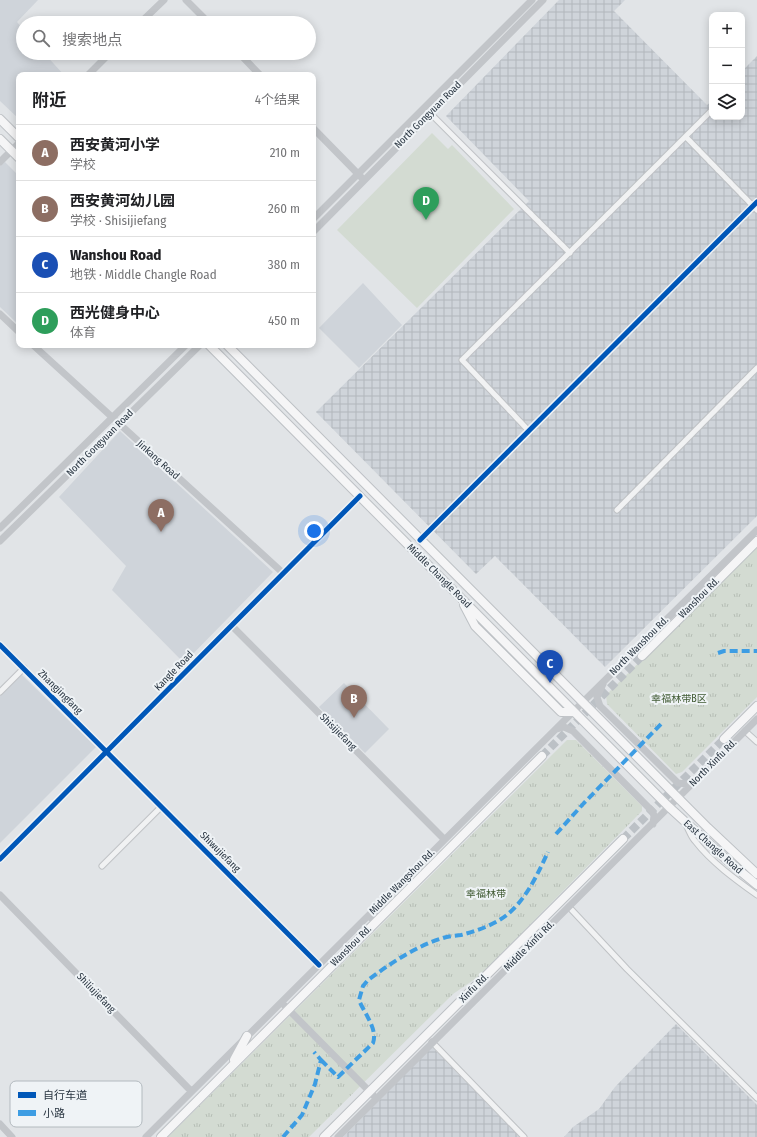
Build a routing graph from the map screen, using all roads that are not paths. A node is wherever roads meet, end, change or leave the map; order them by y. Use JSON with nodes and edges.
{"nodes":[{"id":1,"x":164,"y":0,"type":"edge"},
{"id":2,"x":186,"y":0,"type":"edge"},
{"id":3,"x":532,"y":0,"type":"edge"},
{"id":4,"x":543,"y":0,"type":"edge"},
{"id":5,"x":147,"y":16,"type":"edge"},
{"id":6,"x":202,"y":16,"type":"edge"},
{"id":7,"x":103,"y":60,"type":"edge"},
{"id":8,"x":245,"y":60,"type":"edge"},
{"id":9,"x":91,"y":72,"type":"edge"},
{"id":10,"x":257,"y":72,"type":"edge"},
{"id":11,"x":430,"y":113,"type":"junction"},
{"id":12,"x":709,"y":113,"type":"edge"},
{"id":13,"x":0,"y":119,"type":"edge"},
{"id":14,"x":316,"y":131,"type":"edge"},
{"id":15,"x":16,"y":135,"type":"edge"},
{"id":16,"x":686,"y":137,"type":"junction"},
{"id":17,"x":0,"y":139,"type":"edge"},
{"id":18,"x":16,"y":146,"type":"edge"},
{"id":19,"x":12,"y":151,"type":"junction"},
{"id":20,"x":16,"y":155,"type":"edge"},
{"id":21,"x":0,"y":162,"type":"edge"},
{"id":22,"x":358,"y":173,"type":"junction"},
{"id":23,"x":364,"y":180,"type":"junction"},
{"id":24,"x":756,"y":206,"type":"edge"},
{"id":25,"x":316,"y":216,"type":"edge"},
{"id":26,"x":316,"y":229,"type":"edge"},
{"id":27,"x":570,"y":253,"type":"junction"},
{"id":28,"x":0,"y":314,"type":"edge"},
{"id":29,"x":16,"y":329,"type":"edge"},
{"id":30,"x":36,"y":348,"type":"edge"},
{"id":31,"x":183,"y":348,"type":"edge"},
{"id":32,"x":197,"y":348,"type":"edge"},
{"id":33,"x":212,"y":348,"type":"edge"},
{"id":34,"x":230,"y":348,"type":"edge"},
{"id":35,"x":757,"y":368,"type":"edge"},
{"id":36,"x":112,"y":418,"type":"junction"},
{"id":37,"x":119,"y":424,"type":"junction"},
{"id":38,"x":528,"y":431,"type":"junction"},
{"id":39,"x":360,"y":496,"type":"junction"},
{"id":40,"x":617,"y":510,"type":"dead end"},
{"id":41,"x":0,"y":528,"type":"edge"},
{"id":42,"x":757,"y":530,"type":"edge"},
{"id":43,"x":420,"y":540,"type":"junction"},
{"id":44,"x":0,"y":541,"type":"edge"},
{"id":45,"x":757,"y":541,"type":"edge"},
{"id":46,"x":446,"y":565,"type":"junction"},
{"id":47,"x":283,"y":574,"type":"junction"},
{"id":48,"x":437,"y":574,"type":"junction"},
{"id":49,"x":231,"y":625,"type":"junction"},
{"id":50,"x":0,"y":645,"type":"edge"},
{"id":51,"x":642,"y":656,"type":"tunnel mouth"},
{"id":52,"x":24,"y":668,"type":"junction"},
{"id":53,"x":608,"y":677,"type":"junction"},
{"id":54,"x":0,"y":692,"type":"edge"},
{"id":55,"x":582,"y":702,"type":"junction"},
{"id":56,"x":757,"y":706,"type":"edge"},
{"id":57,"x":573,"y":712,"type":"junction"},
{"id":58,"x":757,"y":719,"type":"edge"},
{"id":59,"x":745,"y":730,"type":"junction"},
{"id":60,"x":554,"y":731,"type":"junction"},
{"id":61,"x":724,"y":739,"type":"tunnel mouth"},
{"id":62,"x":757,"y":742,"type":"edge"},
{"id":63,"x":107,"y":752,"type":"junction"},
{"id":64,"x":542,"y":756,"type":"tunnel mouth"},
{"id":65,"x":696,"y":780,"type":"junction"},
{"id":66,"x":678,"y":798,"type":"junction"},
{"id":67,"x":162,"y":807,"type":"junction"},
{"id":68,"x":669,"y":807,"type":"junction"},
{"id":69,"x":683,"y":820,"type":"junction"},
{"id":70,"x":653,"y":824,"type":"junction"},
{"id":71,"x":444,"y":839,"type":"junction"},
{"id":72,"x":623,"y":839,"type":"tunnel mouth"},
{"id":73,"x":0,"y":859,"type":"edge"},
{"id":74,"x":746,"y":864,"type":"junction"},
{"id":75,"x":102,"y":866,"type":"dead end"},
{"id":76,"x":757,"y":868,"type":"edge"},
{"id":77,"x":757,"y":874,"type":"edge"},
{"id":78,"x":757,"y":885,"type":"edge"},
{"id":79,"x":0,"y":895,"type":"edge"},
{"id":80,"x":757,"y":895,"type":"edge"},
{"id":81,"x":402,"y":896,"type":"junction"},
{"id":82,"x":569,"y":907,"type":"junction"},
{"id":83,"x":355,"y":929,"type":"junction"},
{"id":84,"x":319,"y":965,"type":"junction"},
{"id":85,"x":281,"y":1003,"type":"junction"},
{"id":86,"x":288,"y":1010,"type":"junction"},
{"id":87,"x":247,"y":1036,"type":"junction"},
{"id":88,"x":432,"y":1042,"type":"junction"},
{"id":89,"x":229,"y":1069,"type":"junction"},
{"id":90,"x":191,"y":1091,"type":"junction"},
{"id":91,"x":369,"y":1092,"type":"junction"},
{"id":92,"x":376,"y":1098,"type":"junction"},
{"id":93,"x":757,"y":1098,"type":"edge"},
{"id":94,"x":0,"y":1124,"type":"edge"},
{"id":95,"x":12,"y":1137,"type":"edge"},
{"id":96,"x":146,"y":1137,"type":"edge"},
{"id":97,"x":161,"y":1137,"type":"edge"},
{"id":98,"x":324,"y":1137,"type":"edge"},
{"id":99,"x":338,"y":1137,"type":"edge"},
{"id":100,"x":524,"y":1137,"type":"edge"}],
"edges":[{"from":1,"to":5,"type":"main road"},
{"from":2,"to":6,"type":"main road"},
{"from":3,"to":22,"type":"main road","name":"North Gongyuan Road"},
{"from":4,"to":11,"type":"main road","name":"North Gongyuan Road"},
{"from":7,"to":9,"type":"main road"},
{"from":8,"to":10,"type":"main road"},
{"from":11,"to":23,"type":"main road","name":"North Gongyuan Road"},
{"from":11,"to":27,"type":"street"},
{"from":12,"to":16,"type":"street"},
{"from":13,"to":15,"type":"main road"},
{"from":14,"to":22,"type":"main road"},
{"from":16,"to":24,"type":"street"},
{"from":16,"to":27,"type":"street"},
{"from":17,"to":19,"type":"main road"},
{"from":18,"to":19,"type":"main road"},
{"from":19,"to":20,"type":"main road"},
{"from":19,"to":21,"type":"main road"},
{"from":22,"to":23,"type":"main road"},
{"from":22,"to":25,"type":"main road","name":"North Gongyuan Road"},
{"from":23,"to":26,"type":"main road","name":"North Gongyuan Road"},
{"from":24,"to":38,"type":"street"},
{"from":27,"to":38,"type":"street"},
{"from":28,"to":29,"type":"main road"},
{"from":30,"to":36,"type":"main road","name":"Jinkang Road"},
{"from":31,"to":36,"type":"main road","name":"North Gongyuan Road"},
{"from":32,"to":37,"type":"main road","name":"North Gongyuan Road"},
{"from":33,"to":39,"type":"main road","name":"Middle Changle Road"},
{"from":34,"to":43,"type":"main road","name":"Middle Changle Road"},
{"from":35,"to":40,"type":"street"},
{"from":36,"to":37,"type":"main road","name":"Jinkang Road"},
{"from":36,"to":41,"type":"main road","name":"North Gongyuan Road"},
{"from":37,"to":44,"type":"main road","name":"North Gongyuan Road"},
{"from":37,"to":47,"type":"main road","name":"Jinkang Road"},
{"from":38,"to":43,"type":"street"},
{"from":39,"to":47,"type":"main road","name":"Kangle Road"},
{"from":39,"to":48,"type":"main road","name":"Middle Changle Road"},
{"from":42,"to":53,"type":"main road","name":"North Wanshou Rd."},
{"from":43,"to":46,"type":"main road","name":"Middle Changle Road"},
{"from":45,"to":51,"type":"main road","name":"Wanshou Rd."},
{"from":46,"to":48,"type":"main road"},
{"from":46,"to":55,"type":"main road","name":"Middle Changle Road"},
{"from":47,"to":49,"type":"main road","name":"Kangle Road"},
{"from":48,"to":57,"type":"main road","name":"Middle Changle Road"},
{"from":49,"to":63,"type":"main road","name":"Kangle Road"},
{"from":49,"to":71,"type":"main road","name":"Shisijiefang"},
{"from":50,"to":52,"type":"main road","name":"Zhangjingfang"},
{"from":52,"to":54,"type":"street"},
{"from":52,"to":63,"type":"main road","name":"Zhangjingfang"},
{"from":53,"to":55,"type":"main road","name":"North Wanshou Rd."},
{"from":53,"to":65,"type":"main road"},
{"from":55,"to":57,"type":"main road","name":"North Wanshou Rd."},
{"from":55,"to":66,"type":"main road","name":"Middle Changle Road"},
{"from":56,"to":61,"type":"main road"},
{"from":57,"to":60,"type":"main road","name":"Middle Wangshou Rd."},
{"from":57,"to":68,"type":"main road","name":"Middle Changle Road"},
{"from":58,"to":59,"type":"main road","name":"North Xinfu Rd."},
{"from":59,"to":62,"type":"street"},
{"from":59,"to":65,"type":"main road","name":"North Xinfu Rd."},
{"from":60,"to":70,"type":"main road"},
{"from":60,"to":71,"type":"main road","name":"Middle Wangshou Rd."},
{"from":63,"to":67,"type":"main road","name":"Shiwujiefang"},
{"from":63,"to":73,"type":"main road","name":"Kangle Road"},
{"from":64,"to":81,"type":"main road","name":"Wanshou Rd."},
{"from":65,"to":66,"type":"main road","name":"North Xinfu Rd."},
{"from":66,"to":68,"type":"main road","name":"North Xinfu Rd."},
{"from":66,"to":74,"type":"main road","name":"East Changle Road"},
{"from":67,"to":75,"type":"street"},
{"from":67,"to":84,"type":"main road","name":"Shiwujiefang"},
{"from":68,"to":69,"type":"main road","name":"East Changle Road"},
{"from":68,"to":70,"type":"main road","name":"Middle Xinfu Rd."},
{"from":69,"to":78,"type":"main road","name":"East Changle Road"},
{"from":69,"to":80,"type":"street"},
{"from":70,"to":82,"type":"main road","name":"Middle Xinfu Rd."},
{"from":71,"to":83,"type":"main road","name":"Middle Wangshou Rd."},
{"from":72,"to":91,"type":"main road","name":"Xinfu Rd."},
{"from":74,"to":76,"type":"street"},
{"from":74,"to":77,"type":"main road","name":"East Changle Road"},
{"from":79,"to":90,"type":"main road","name":"Shiliujiefang"},
{"from":81,"to":83,"type":"main road"},
{"from":81,"to":86,"type":"main road","name":"Wanshou Rd."},
{"from":82,"to":88,"type":"main road","name":"Middle Xinfu Rd."},
{"from":82,"to":93,"type":"street"},
{"from":83,"to":84,"type":"main road","name":"Middle Wangshou Rd."},
{"from":84,"to":85,"type":"main road","name":"Middle Wangshou Rd."},
{"from":85,"to":86,"type":"main road"},
{"from":85,"to":87,"type":"main road","name":"Middle Wangshou Rd."},
{"from":86,"to":89,"type":"main road","name":"Wanshou Rd."},
{"from":86,"to":91,"type":"main road"},
{"from":87,"to":89,"type":"main road"},
{"from":87,"to":90,"type":"main road","name":"Middle Wangshou Rd."},
{"from":88,"to":92,"type":"main road","name":"Middle Xinfu Rd."},
{"from":88,"to":100,"type":"street"},
{"from":89,"to":97,"type":"main road","name":"Wanshou Rd."},
{"from":90,"to":96,"type":"main road","name":"Middle Wangshou Rd."},
{"from":91,"to":92,"type":"main road"},
{"from":91,"to":98,"type":"main road","name":"Xinfu Rd."},
{"from":92,"to":99,"type":"main road","name":"Middle Xinfu Rd."},
{"from":94,"to":95,"type":"main road"}]}
